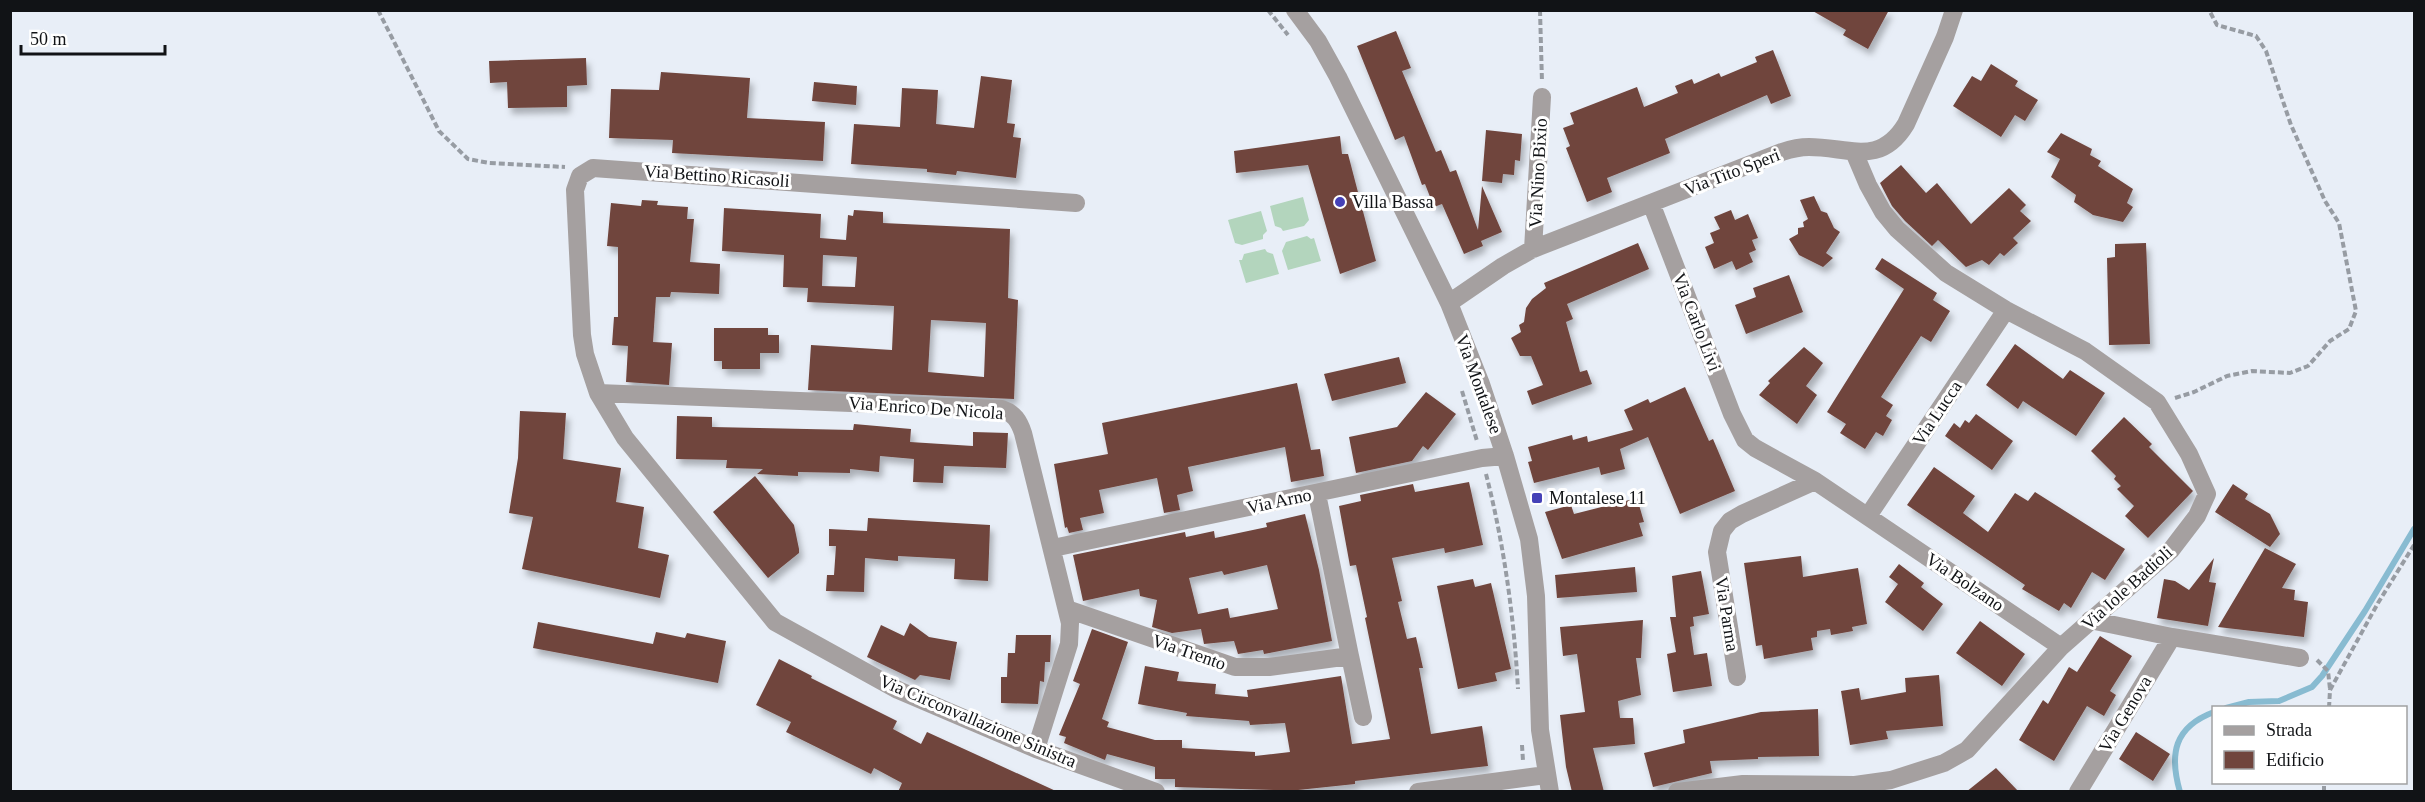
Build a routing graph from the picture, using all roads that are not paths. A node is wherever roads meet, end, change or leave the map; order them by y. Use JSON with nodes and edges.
{"nodes":[{"id":1,"x":1295,"y":10,"type":"edge"},
{"id":2,"x":1954,"y":10,"type":"edge"},
{"id":3,"x":1542,"y":98,"type":"road end"},
{"id":4,"x":1854,"y":152,"type":"junction"},
{"id":5,"x":1076,"y":203,"type":"dead end"},
{"id":6,"x":1651,"y":203,"type":"junction"},
{"id":7,"x":1533,"y":249,"type":"junction"},
{"id":8,"x":1449,"y":303,"type":"junction"},
{"id":9,"x":2006,"y":310,"type":"junction"},
{"id":10,"x":598,"y":393,"type":"junction"},
{"id":11,"x":1745,"y":440,"type":"joint"},
{"id":12,"x":1505,"y":456,"type":"junction"},
{"id":13,"x":1815,"y":481,"type":"junction"},
{"id":14,"x":1317,"y":494,"type":"junction"},
{"id":15,"x":1868,"y":516,"type":"junction"},
{"id":16,"x":1053,"y":548,"type":"junction"},
{"id":17,"x":1067,"y":609,"type":"junction"},
{"id":18,"x":2090,"y":620,"type":"junction"},
{"id":19,"x":2172,"y":637,"type":"junction"},
{"id":20,"x":2061,"y":647,"type":"junction"},
{"id":21,"x":1350,"y":656,"type":"junction"},
{"id":22,"x":2300,"y":658,"type":"road end"},
{"id":23,"x":1737,"y":677,"type":"dead end"},
{"id":24,"x":1363,"y":717,"type":"dead end"},
{"id":25,"x":1036,"y":749,"type":"junction"},
{"id":26,"x":1548,"y":783,"type":"edge"},
{"id":27,"x":1156,"y":792,"type":"edge"},
{"id":28,"x":1418,"y":792,"type":"edge"},
{"id":29,"x":1677,"y":792,"type":"edge"},
{"id":30,"x":2078,"y":792,"type":"edge"}],
"edges":[{"from":1,"to":8,"type":"street","name":"Via Montalese"},
{"from":2,"to":4,"type":"street","name":"Via Tito Speri"},
{"from":3,"to":7,"type":"street","name":"Via Nino Bixio"},
{"from":4,"to":6,"type":"street","name":"Via Tito Speri"},
{"from":4,"to":9,"type":"street","name":"Via Iole Badioli"},
{"from":5,"to":10,"type":"street","name":"Via Bettino Ricasoli"},
{"from":6,"to":7,"type":"street","name":"Via Tito Speri"},
{"from":6,"to":11,"type":"street","name":"Via Carlo Livi"},
{"from":7,"to":8,"type":"street","name":"Via Tito Speri"},
{"from":8,"to":12,"type":"street","name":"Via Montalese"},
{"from":9,"to":15,"type":"street","name":"Via Lucca"},
{"from":9,"to":18,"type":"street","name":"Via Iole Badioli"},
{"from":10,"to":16,"type":"street","name":"Via Enrico De Nicola"},
{"from":10,"to":25,"type":"street","name":"Via Circonvallazione Sinistra"},
{"from":11,"to":13,"type":"street","name":"Via Bolzano"},
{"from":12,"to":14,"type":"street","name":"Via Arno"},
{"from":12,"to":26,"type":"street","name":"Via Montalese"},
{"from":13,"to":15,"type":"street","name":"Via Bolzano"},
{"from":13,"to":23,"type":"street","name":"Via Parma"},
{"from":14,"to":16,"type":"street","name":"Via Arno"},
{"from":14,"to":21,"type":"street"},
{"from":15,"to":20,"type":"street","name":"Via Bolzano"},
{"from":16,"to":17,"type":"street","name":"Via Enrico De Nicola"},
{"from":17,"to":21,"type":"street","name":"Via Trento"},
{"from":17,"to":25,"type":"street","name":"Via Enrico De Nicola"},
{"from":18,"to":19,"type":"street"},
{"from":18,"to":20,"type":"street","name":"Via Iole Badioli"},
{"from":19,"to":22,"type":"street"},
{"from":19,"to":30,"type":"street","name":"Via Genova"},
{"from":20,"to":29,"type":"street","name":"Via Iole Badioli"},
{"from":21,"to":24,"type":"street"},
{"from":25,"to":27,"type":"street","name":"Via Circonvallazione Sinistra"},
{"from":26,"to":28,"type":"street"}]}
